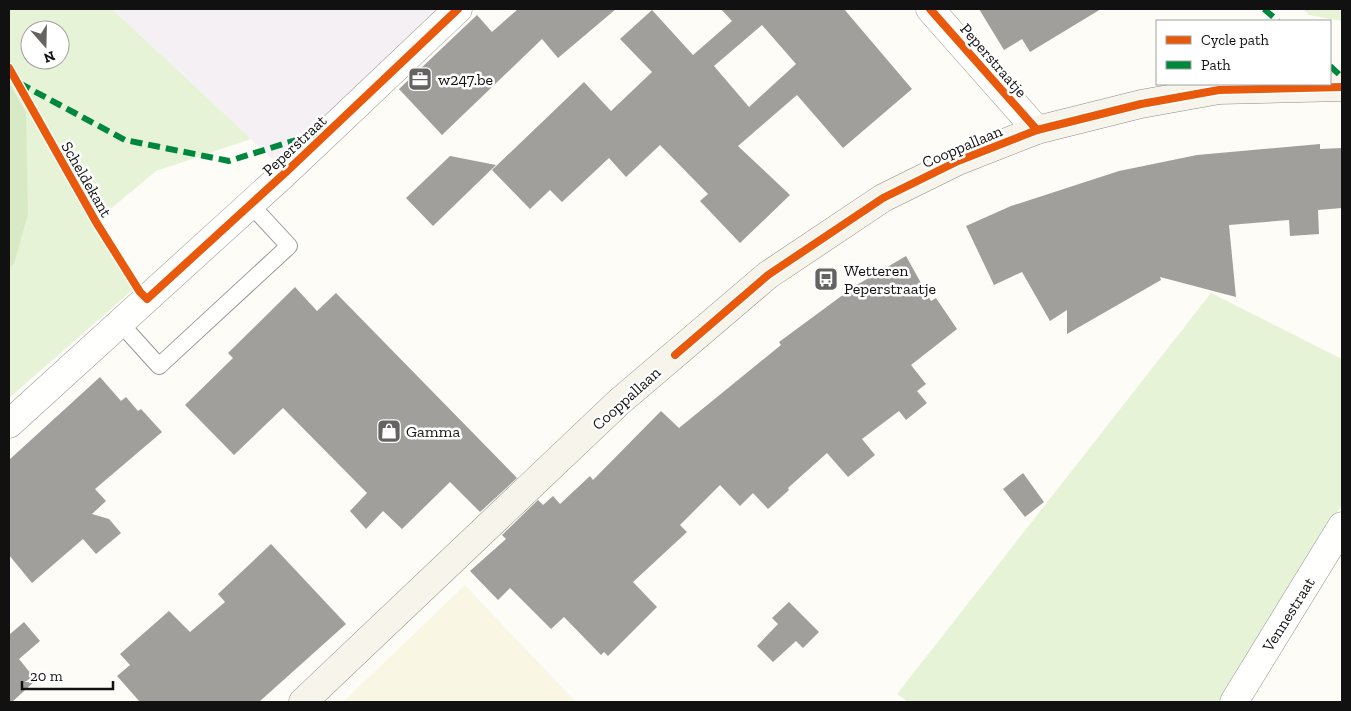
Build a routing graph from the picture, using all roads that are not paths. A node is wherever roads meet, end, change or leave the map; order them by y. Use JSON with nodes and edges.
{"nodes":[{"id":1,"x":458,"y":9,"type":"edge"},
{"id":2,"x":930,"y":9,"type":"edge"},
{"id":3,"x":1342,"y":87,"type":"edge"},
{"id":4,"x":1037,"y":130,"type":"junction"},
{"id":5,"x":251,"y":205,"type":"junction"},
{"id":6,"x":121,"y":324,"type":"junction"},
{"id":7,"x":9,"y":424,"type":"edge"},
{"id":8,"x":1342,"y":526,"type":"edge"},
{"id":9,"x":303,"y":702,"type":"edge"},
{"id":10,"x":1234,"y":702,"type":"edge"}],
"edges":[{"from":1,"to":5,"type":"street","name":"Peperstraat"},
{"from":2,"to":4,"type":"street","name":"Peperstraatje"},
{"from":3,"to":4,"type":"street","name":"Cooppallaan"},
{"from":4,"to":9,"type":"street","name":"Cooppallaan"},
{"from":5,"to":6,"type":"street","name":"Peperstraat"},
{"from":5,"to":6,"type":"lane"},
{"from":6,"to":7,"type":"street","name":"Peperstraat"},
{"from":8,"to":10,"type":"street","name":"Vennestraat"}]}
